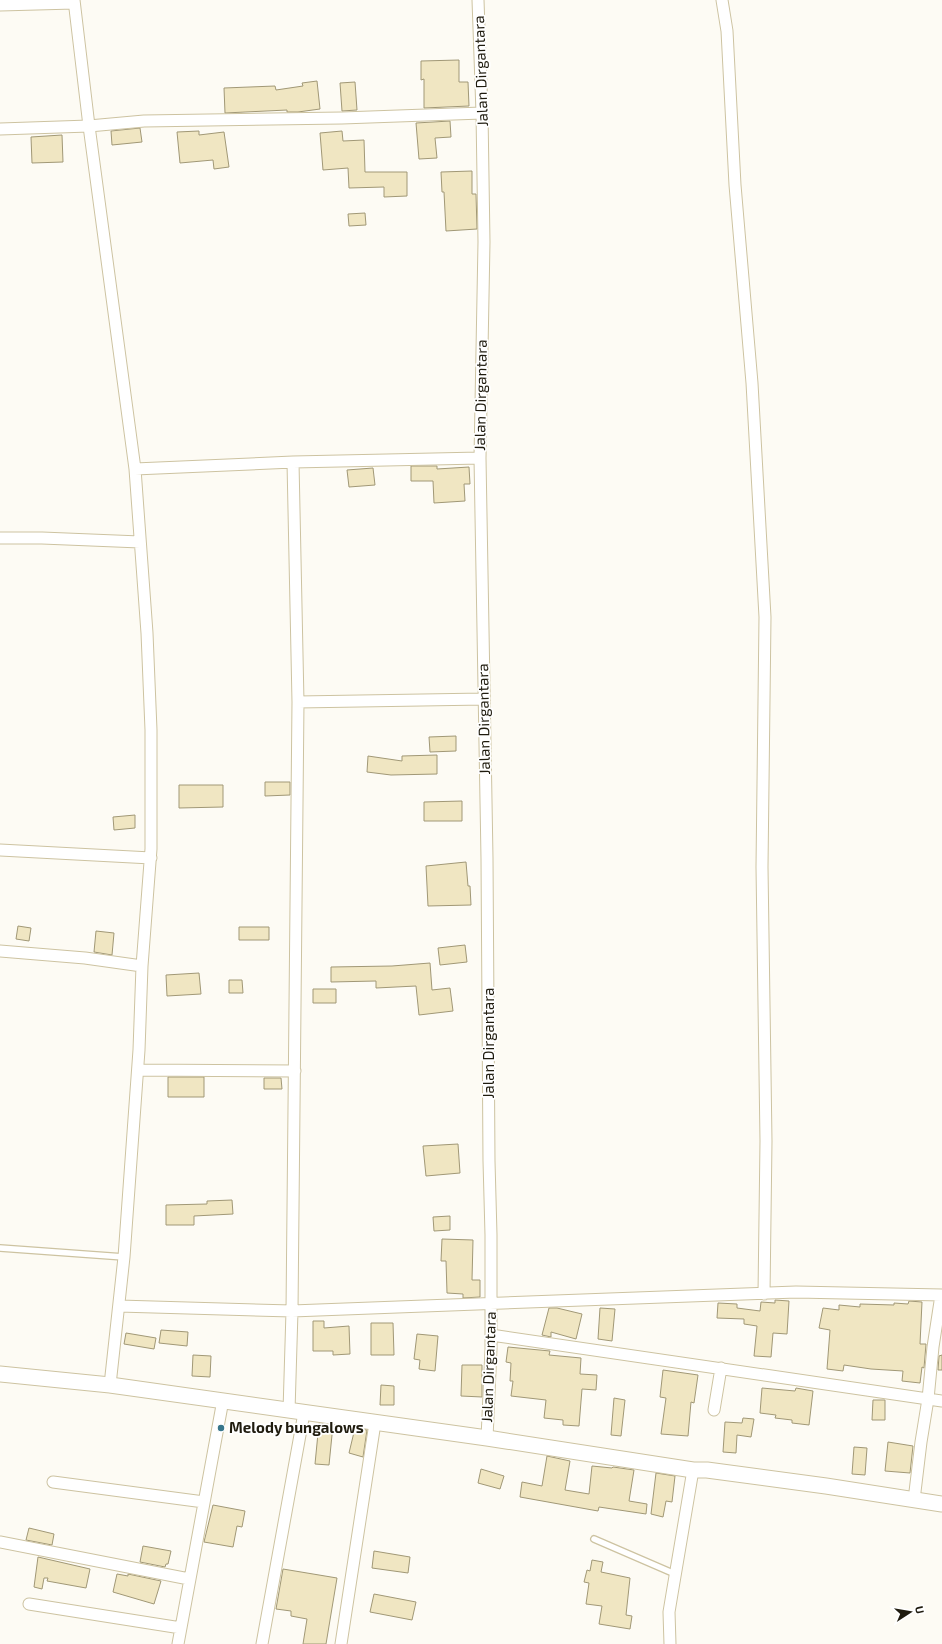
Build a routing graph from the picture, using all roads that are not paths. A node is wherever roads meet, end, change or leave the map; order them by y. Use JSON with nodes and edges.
{"nodes":[{"id":1,"x":478,"y":0,"type":"edge"},
{"id":2,"x":722,"y":0,"type":"edge"},
{"id":3,"x":74,"y":1,"type":"edge"},
{"id":4,"x":0,"y":5,"type":"edge"},
{"id":5,"x":482,"y":113,"type":"junction"},
{"id":6,"x":89,"y":126,"type":"junction"},
{"id":7,"x":0,"y":129,"type":"edge"},
{"id":8,"x":480,"y":458,"type":"junction"},
{"id":9,"x":293,"y":462,"type":"junction"},
{"id":10,"x":135,"y":469,"type":"junction"},
{"id":11,"x":0,"y":538,"type":"edge"},
{"id":12,"x":140,"y":542,"type":"junction"},
{"id":13,"x":484,"y":699,"type":"junction"},
{"id":14,"x":298,"y":702,"type":"junction"},
{"id":15,"x":0,"y":850,"type":"edge"},
{"id":16,"x":151,"y":858,"type":"junction"},
{"id":17,"x":0,"y":951,"type":"edge"},
{"id":18,"x":142,"y":966,"type":"junction"},
{"id":19,"x":138,"y":1070,"type":"junction"},
{"id":20,"x":295,"y":1072,"type":"junction"},
{"id":21,"x":0,"y":1248,"type":"edge"},
{"id":22,"x":124,"y":1257,"type":"junction"},
{"id":23,"x":764,"y":1294,"type":"junction"},
{"id":24,"x":941,"y":1295,"type":"edge"},
{"id":25,"x":492,"y":1303,"type":"junction"},
{"id":26,"x":119,"y":1306,"type":"junction"},
{"id":27,"x":292,"y":1310,"type":"junction"},
{"id":28,"x":491,"y":1335,"type":"junction"},
{"id":29,"x":721,"y":1368,"type":"junction"},
{"id":30,"x":0,"y":1374,"type":"edge"},
{"id":31,"x":110,"y":1385,"type":"junction"},
{"id":32,"x":928,"y":1399,"type":"junction"},
{"id":33,"x":223,"y":1400,"type":"junction"},
{"id":34,"x":942,"y":1401,"type":"edge"},
{"id":35,"x":714,"y":1410,"type":"dead end"},
{"id":36,"x":296,"y":1412,"type":"junction"},
{"id":37,"x":375,"y":1422,"type":"junction"},
{"id":38,"x":487,"y":1438,"type":"junction"},
{"id":39,"x":693,"y":1470,"type":"junction"},
{"id":40,"x":53,"y":1482,"type":"dead end"},
{"id":41,"x":914,"y":1500,"type":"junction"},
{"id":42,"x":204,"y":1502,"type":"junction"},
{"id":43,"x":942,"y":1504,"type":"edge"},
{"id":44,"x":594,"y":1539,"type":"dead end"},
{"id":45,"x":0,"y":1542,"type":"edge"},
{"id":46,"x":675,"y":1574,"type":"junction"},
{"id":47,"x":189,"y":1578,"type":"junction"},
{"id":48,"x":29,"y":1604,"type":"dead end"},
{"id":49,"x":180,"y":1628,"type":"junction"},
{"id":50,"x":178,"y":1644,"type":"edge"},
{"id":51,"x":262,"y":1644,"type":"edge"},
{"id":52,"x":341,"y":1644,"type":"edge"},
{"id":53,"x":670,"y":1644,"type":"edge"}],
"edges":[{"from":1,"to":5,"type":"street","name":"Jalan Dirgantara"},
{"from":2,"to":23,"type":"street"},
{"from":3,"to":4,"type":"street"},
{"from":3,"to":6,"type":"street"},
{"from":5,"to":6,"type":"street"},
{"from":5,"to":8,"type":"street","name":"Jalan Dirgantara"},
{"from":6,"to":7,"type":"street"},
{"from":6,"to":10,"type":"street"},
{"from":8,"to":9,"type":"street"},
{"from":8,"to":13,"type":"street","name":"Jalan Dirgantara"},
{"from":9,"to":10,"type":"street"},
{"from":9,"to":14,"type":"street"},
{"from":10,"to":12,"type":"street"},
{"from":11,"to":12,"type":"street"},
{"from":12,"to":16,"type":"street"},
{"from":13,"to":14,"type":"street"},
{"from":13,"to":25,"type":"street","name":"Jalan Dirgantara"},
{"from":14,"to":20,"type":"street"},
{"from":15,"to":16,"type":"street"},
{"from":16,"to":18,"type":"street"},
{"from":17,"to":18,"type":"street"},
{"from":18,"to":19,"type":"street"},
{"from":19,"to":20,"type":"street"},
{"from":19,"to":22,"type":"street"},
{"from":20,"to":27,"type":"street"},
{"from":21,"to":22,"type":"lane"},
{"from":22,"to":26,"type":"street"},
{"from":23,"to":24,"type":"street"},
{"from":23,"to":25,"type":"street"},
{"from":24,"to":32,"type":"street"},
{"from":25,"to":27,"type":"street"},
{"from":25,"to":28,"type":"street","name":"Jalan Dirgantara"},
{"from":26,"to":27,"type":"street"},
{"from":26,"to":31,"type":"street"},
{"from":27,"to":36,"type":"street"},
{"from":28,"to":29,"type":"street"},
{"from":28,"to":38,"type":"street","name":"Jalan Dirgantara"},
{"from":29,"to":32,"type":"street"},
{"from":29,"to":35,"type":"street"},
{"from":30,"to":31,"type":"street"},
{"from":31,"to":33,"type":"street"},
{"from":32,"to":34,"type":"street"},
{"from":32,"to":41,"type":"street"},
{"from":33,"to":36,"type":"street"},
{"from":33,"to":42,"type":"street"},
{"from":36,"to":37,"type":"street"},
{"from":36,"to":51,"type":"street"},
{"from":37,"to":38,"type":"street"},
{"from":37,"to":52,"type":"street"},
{"from":38,"to":39,"type":"street"},
{"from":39,"to":41,"type":"street"},
{"from":39,"to":46,"type":"street"},
{"from":40,"to":42,"type":"street"},
{"from":41,"to":43,"type":"street"},
{"from":42,"to":47,"type":"street"},
{"from":44,"to":46,"type":"lane"},
{"from":45,"to":47,"type":"street"},
{"from":46,"to":53,"type":"street"},
{"from":47,"to":49,"type":"street"},
{"from":48,"to":49,"type":"street"},
{"from":49,"to":50,"type":"street"}]}
